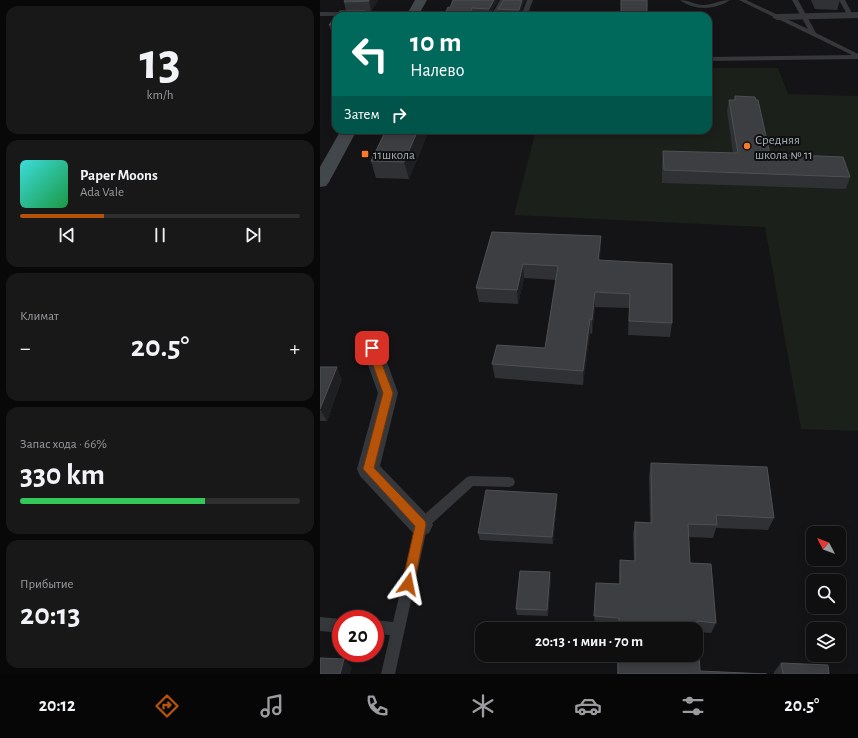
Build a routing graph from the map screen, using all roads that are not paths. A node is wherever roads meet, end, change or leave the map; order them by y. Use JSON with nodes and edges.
{"nodes":[{"id":1,"x":421,"y":0,"type":"edge"},
{"id":2,"x":503,"y":0,"type":"edge"},
{"id":3,"x":530,"y":0,"type":"edge"},
{"id":4,"x":683,"y":0,"type":"edge"},
{"id":5,"x":727,"y":0,"type":"edge"},
{"id":6,"x":742,"y":0,"type":"edge"},
{"id":7,"x":795,"y":0,"type":"edge"},
{"id":8,"x":842,"y":0,"type":"edge"},
{"id":9,"x":414,"y":12,"type":"edge"},
{"id":10,"x":496,"y":12,"type":"edge"},
{"id":11,"x":526,"y":12,"type":"edge"},
{"id":12,"x":320,"y":14,"type":"edge"},
{"id":13,"x":332,"y":14,"type":"edge"},
{"id":14,"x":854,"y":15,"type":"edge"},
{"id":15,"x":805,"y":16,"type":"junction"},
{"id":16,"x":777,"y":17,"type":"junction"},
{"id":17,"x":813,"y":34,"type":"junction"},
{"id":18,"x":858,"y":57,"type":"edge"},
{"id":19,"x":712,"y":60,"type":"edge"},
{"id":20,"x":347,"y":134,"type":"edge"},
{"id":21,"x":322,"y":176,"type":"edge"},
{"id":22,"x":372,"y":348,"type":"dead end"},
{"id":23,"x":509,"y":482,"type":"dead end"},
{"id":24,"x":421,"y":525,"type":"junction"},
{"id":25,"x":320,"y":624,"type":"edge"},
{"id":26,"x":332,"y":625,"type":"edge"},
{"id":27,"x":384,"y":627,"type":"edge"},
{"id":28,"x":398,"y":628,"type":"junction"},
{"id":29,"x":388,"y":674,"type":"edge"}],
"edges":[{"from":1,"to":9,"type":"street"},
{"from":2,"to":10,"type":"lane"},
{"from":3,"to":11,"type":"lane"},
{"from":4,"to":5,"type":"lane"},
{"from":6,"to":16,"type":"lane"},
{"from":7,"to":15,"type":"lane"},
{"from":8,"to":14,"type":"lane"},
{"from":12,"to":13,"type":"lane"},
{"from":14,"to":15,"type":"street"},
{"from":15,"to":16,"type":"street"},
{"from":15,"to":17,"type":"lane"},
{"from":16,"to":17,"type":"lane"},
{"from":17,"to":18,"type":"lane"},
{"from":18,"to":19,"type":"lane"},
{"from":20,"to":21,"type":"street"},
{"from":22,"to":24,"type":"street"},
{"from":23,"to":24,"type":"lane"},
{"from":24,"to":28,"type":"lane"},
{"from":25,"to":26,"type":"lane"},
{"from":27,"to":28,"type":"lane"},
{"from":28,"to":29,"type":"lane"}]}
